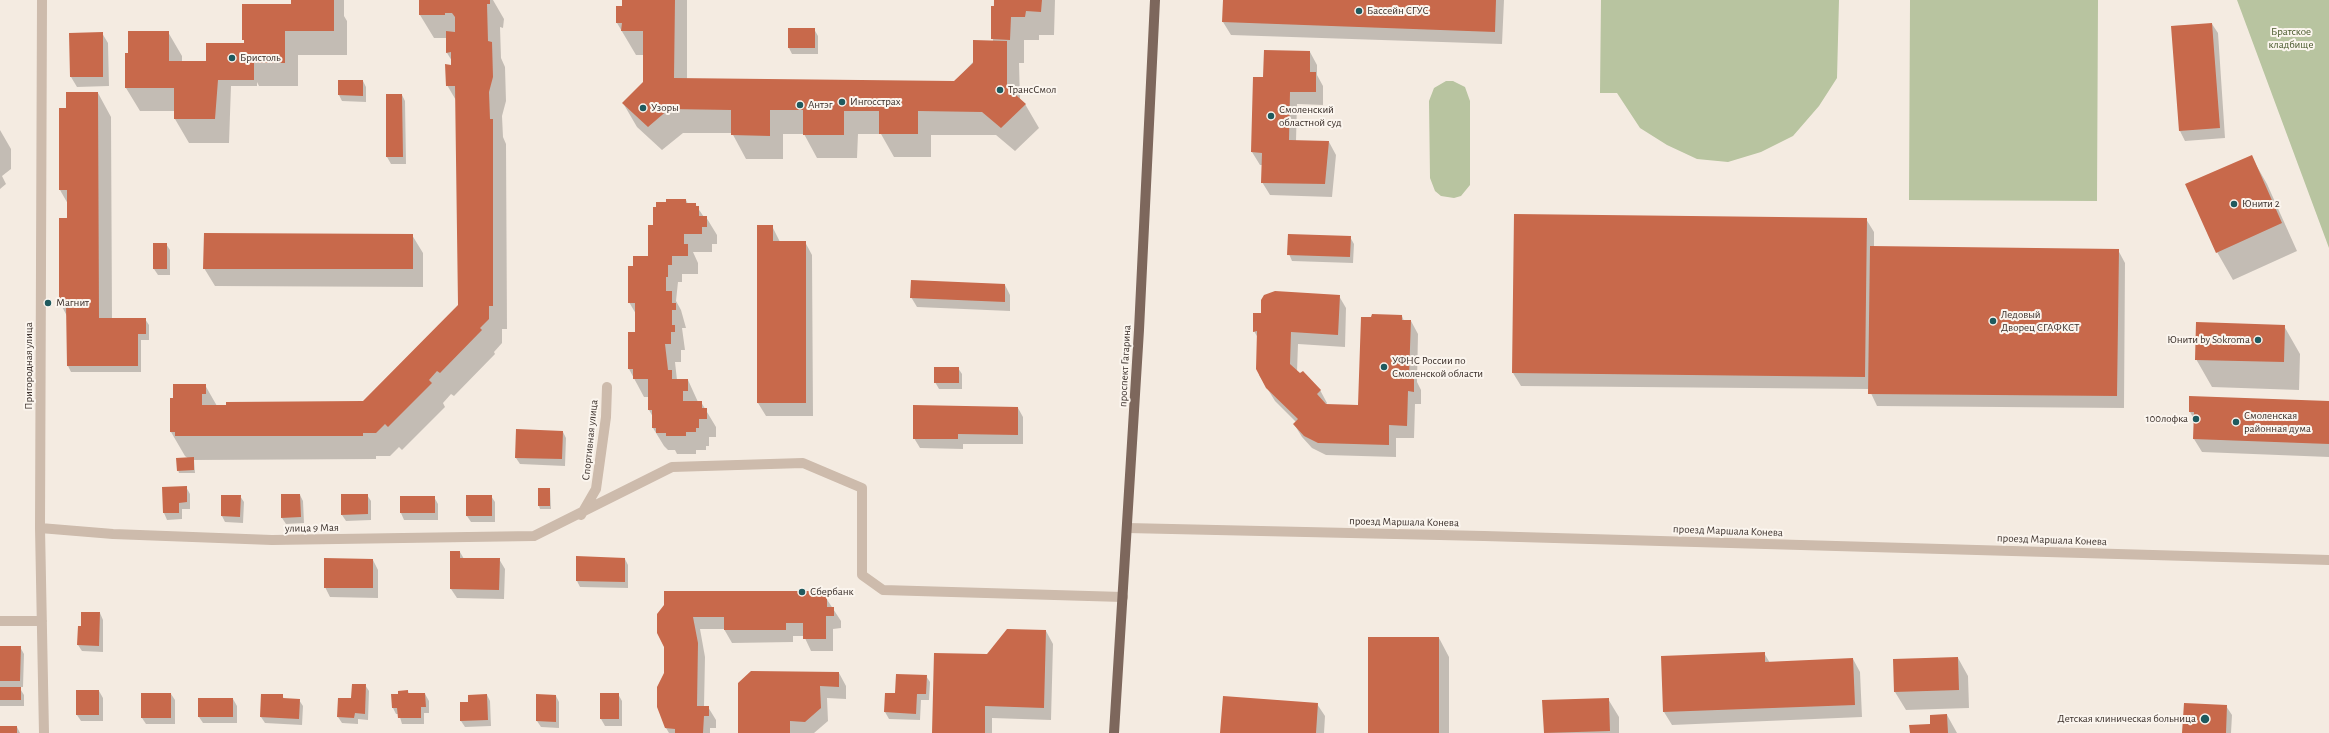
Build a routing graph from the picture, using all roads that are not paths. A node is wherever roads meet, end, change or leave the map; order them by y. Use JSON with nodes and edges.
{"nodes":[{"id":1,"x":42,"y":0,"type":"edge"},
{"id":2,"x":1156,"y":0,"type":"edge"},
{"id":3,"x":607,"y":387,"type":"dead end"},
{"id":4,"x":581,"y":515,"type":"junction"},
{"id":5,"x":40,"y":528,"type":"junction"},
{"id":6,"x":1127,"y":528,"type":"junction"},
{"id":7,"x":2329,"y":560,"type":"edge"},
{"id":8,"x":1123,"y":597,"type":"junction"},
{"id":9,"x":42,"y":620,"type":"junction"},
{"id":10,"x":0,"y":621,"type":"edge"},
{"id":11,"x":44,"y":733,"type":"edge"},
{"id":12,"x":1114,"y":733,"type":"edge"}],
"edges":[{"from":1,"to":5,"type":"street","name":"Пригородная улица"},
{"from":2,"to":6,"type":"main road","name":"проспект Гагарина"},
{"from":3,"to":4,"type":"street","name":"Спортивная улица"},
{"from":4,"to":5,"type":"street","name":"улица 9 Мая"},
{"from":4,"to":8,"type":"street","name":"улица 9 Мая"},
{"from":5,"to":9,"type":"street","name":"Пригородная улица"},
{"from":6,"to":7,"type":"street","name":"проезд Маршала Конева"},
{"from":6,"to":8,"type":"main road","name":"проспект Гагарина"},
{"from":8,"to":12,"type":"main road","name":"проспект Гагарина"},
{"from":9,"to":10,"type":"street"},
{"from":9,"to":11,"type":"street","name":"Пригородная улица"}]}
